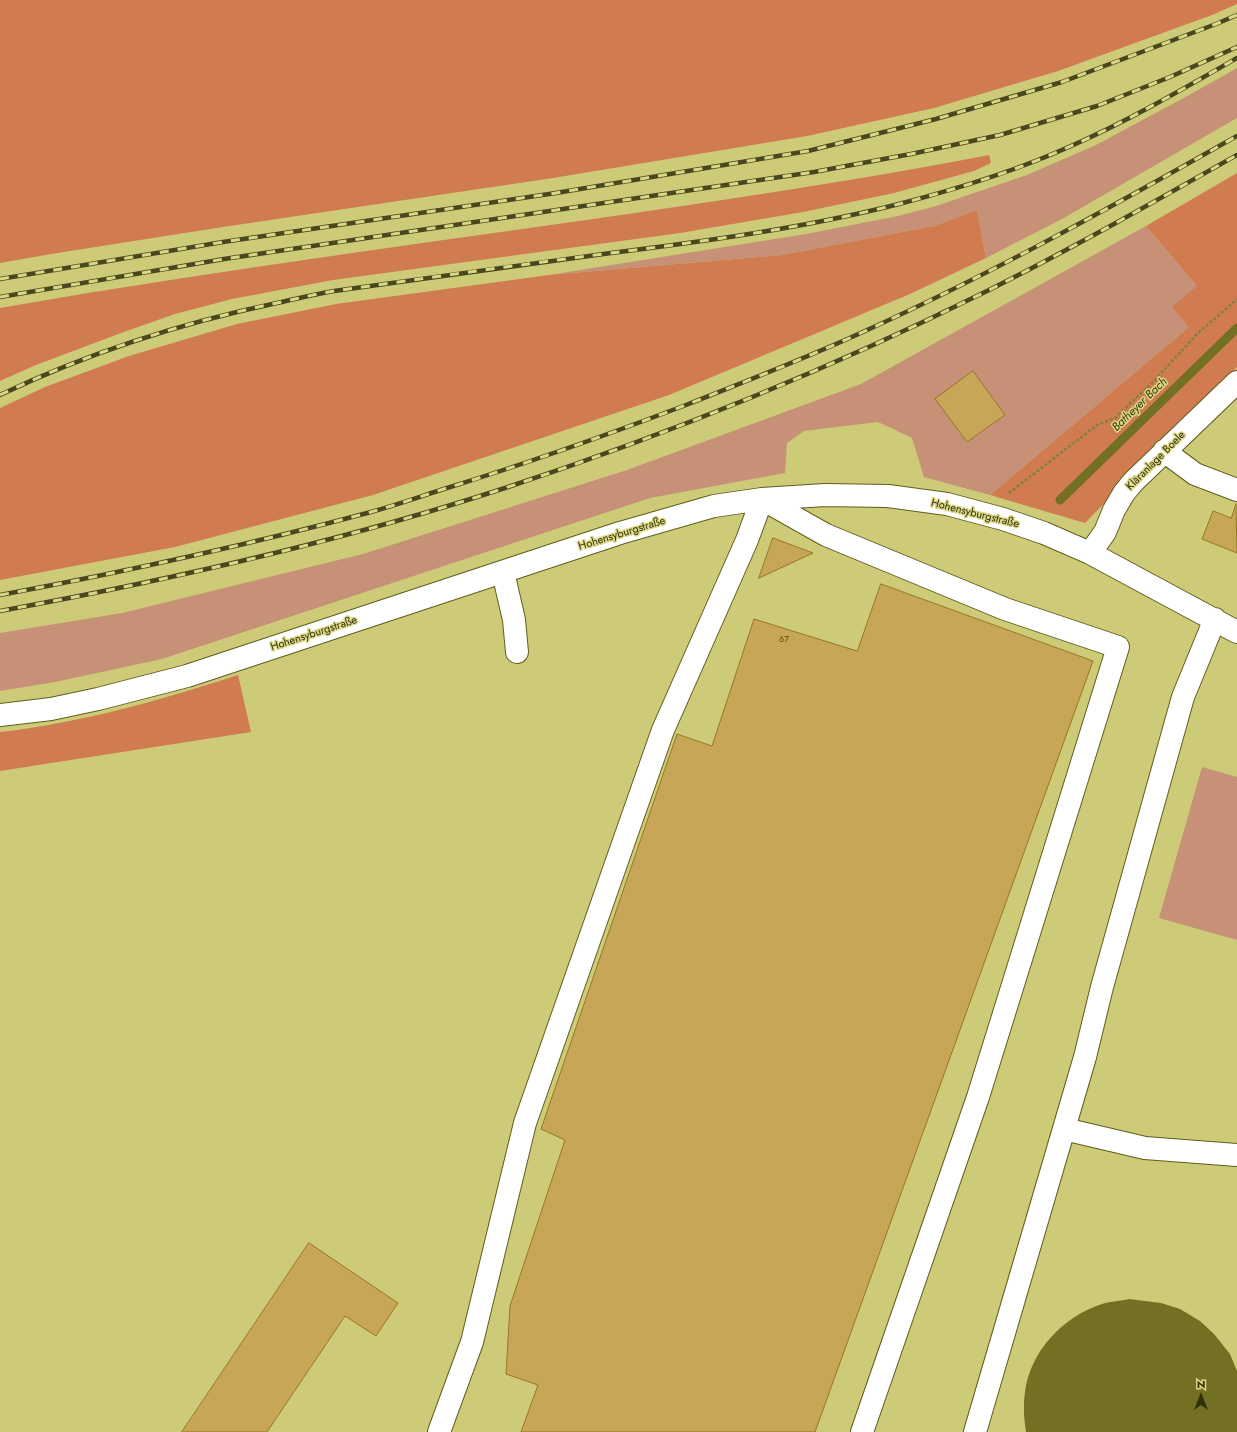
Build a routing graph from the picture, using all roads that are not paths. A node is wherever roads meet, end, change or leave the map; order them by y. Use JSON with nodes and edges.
{"nodes":[{"id":1,"x":1237,"y":382,"type":"edge"},
{"id":2,"x":1164,"y":451,"type":"junction"},
{"id":3,"x":1237,"y":490,"type":"edge"},
{"id":4,"x":762,"y":499,"type":"junction"},
{"id":5,"x":1090,"y":553,"type":"junction"},
{"id":6,"x":503,"y":572,"type":"junction"},
{"id":7,"x":1215,"y":619,"type":"junction"},
{"id":8,"x":1237,"y":632,"type":"edge"},
{"id":9,"x":517,"y":652,"type":"dead end"},
{"id":10,"x":0,"y":715,"type":"edge"},
{"id":11,"x":1064,"y":1130,"type":"junction"},
{"id":12,"x":1237,"y":1156,"type":"edge"},
{"id":13,"x":439,"y":1432,"type":"edge"},
{"id":14,"x":862,"y":1432,"type":"edge"},
{"id":15,"x":975,"y":1432,"type":"edge"}],
"edges":[{"from":1,"to":2,"type":"street","name":"Kläranlage Boele"},
{"from":2,"to":3,"type":"street"},
{"from":2,"to":5,"type":"street","name":"Kläranlage Boele"},
{"from":4,"to":5,"type":"street","name":"Hohensyburgstraße"},
{"from":4,"to":6,"type":"street","name":"Hohensyburgstraße"},
{"from":4,"to":13,"type":"street"},
{"from":4,"to":14,"type":"street"},
{"from":5,"to":7,"type":"street","name":"Hohensyburgstraße"},
{"from":6,"to":9,"type":"street"},
{"from":6,"to":10,"type":"street","name":"Hohensyburgstraße"},
{"from":7,"to":8,"type":"street","name":"Hohensyburgstraße"},
{"from":7,"to":11,"type":"street"},
{"from":11,"to":12,"type":"street"},
{"from":11,"to":15,"type":"street"}]}
